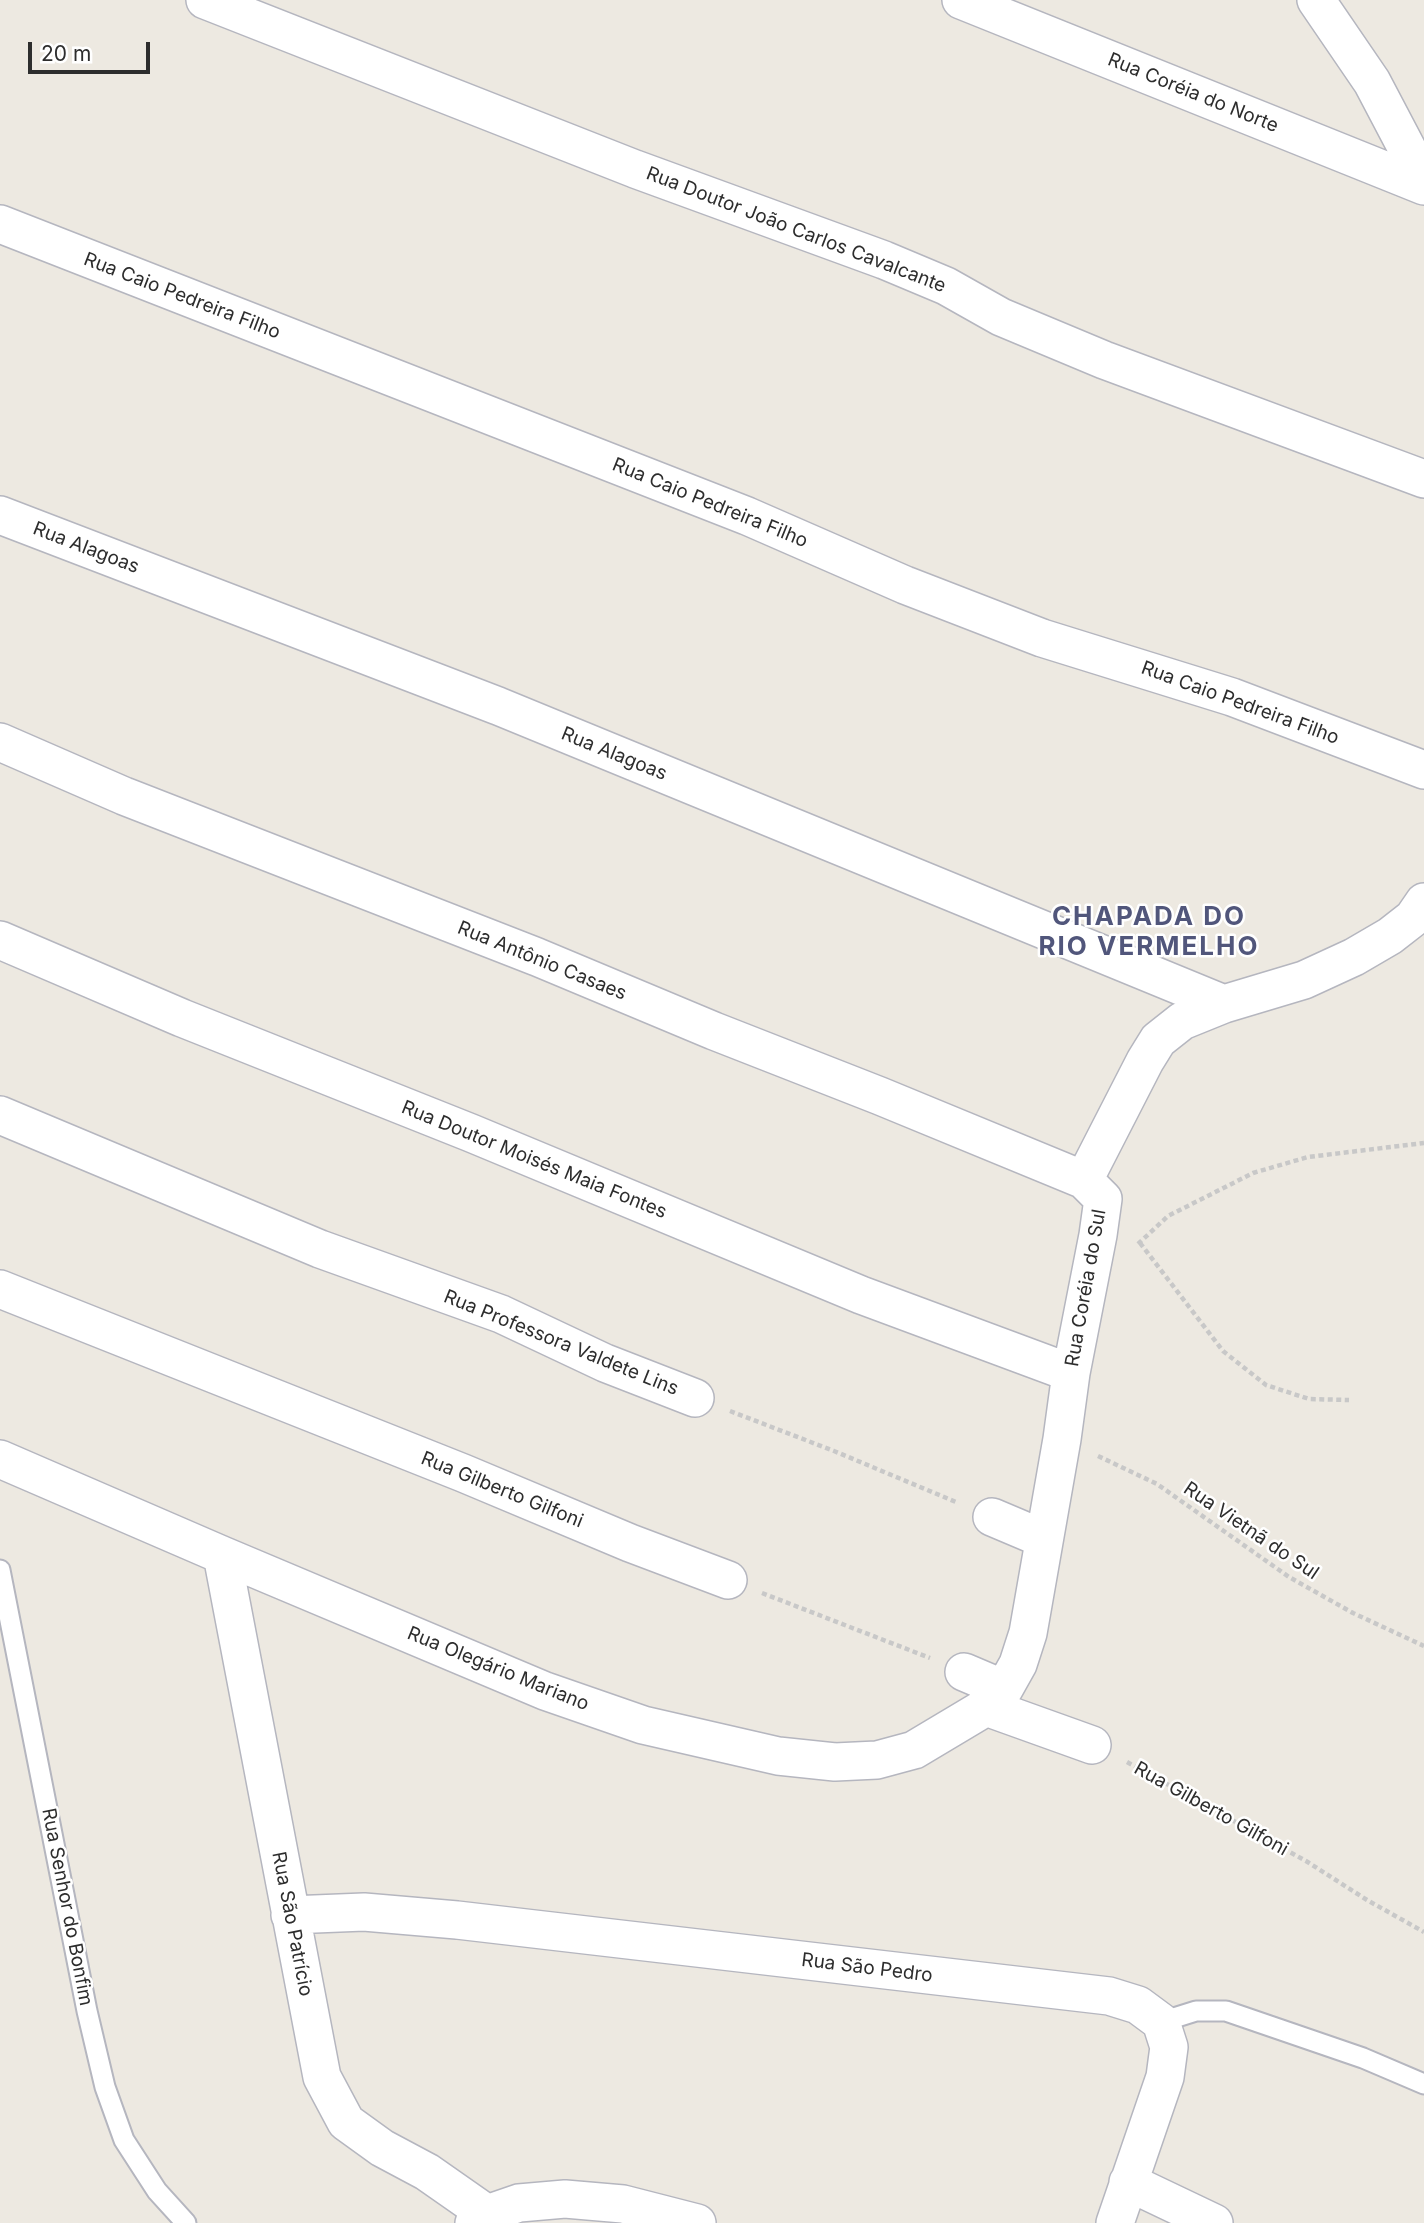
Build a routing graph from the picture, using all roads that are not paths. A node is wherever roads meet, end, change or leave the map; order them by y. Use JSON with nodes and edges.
{"nodes":[{"id":1,"x":205,"y":0,"type":"edge"},
{"id":2,"x":961,"y":0,"type":"edge"},
{"id":3,"x":1316,"y":0,"type":"edge"},
{"id":4,"x":1424,"y":183,"type":"edge"},
{"id":5,"x":0,"y":224,"type":"edge"},
{"id":6,"x":1424,"y":479,"type":"edge"},
{"id":7,"x":0,"y":515,"type":"edge"},
{"id":8,"x":0,"y":742,"type":"edge"},
{"id":9,"x":1424,"y":770,"type":"edge"},
{"id":10,"x":1424,"y":902,"type":"edge"},
{"id":11,"x":0,"y":940,"type":"edge"},
{"id":12,"x":1224,"y":1004,"type":"junction"},
{"id":13,"x":0,"y":1115,"type":"edge"},
{"id":14,"x":1084,"y":1180,"type":"junction"},
{"id":15,"x":0,"y":1289,"type":"edge"},
{"id":16,"x":1071,"y":1373,"type":"junction"},
{"id":17,"x":695,"y":1398,"type":"road end"},
{"id":18,"x":0,"y":1459,"type":"edge"},
{"id":19,"x":992,"y":1517,"type":"road end"},
{"id":20,"x":1044,"y":1539,"type":"junction"},
{"id":21,"x":222,"y":1555,"type":"junction"},
{"id":22,"x":0,"y":1570,"type":"edge"},
{"id":23,"x":728,"y":1580,"type":"road end"},
{"id":24,"x":964,"y":1672,"type":"road end"},
{"id":25,"x":995,"y":1698,"type":"junction"},
{"id":26,"x":1092,"y":1745,"type":"road end"},
{"id":27,"x":290,"y":1914,"type":"junction"},
{"id":28,"x":1161,"y":2022,"type":"junction"},
{"id":29,"x":1424,"y":2084,"type":"edge"},
{"id":30,"x":1128,"y":2182,"type":"junction"},
{"id":31,"x":480,"y":2219,"type":"edge"},
{"id":32,"x":186,"y":2223,"type":"edge"},
{"id":33,"x":697,"y":2223,"type":"edge"},
{"id":34,"x":1115,"y":2223,"type":"edge"},
{"id":35,"x":1214,"y":2223,"type":"edge"}],
"edges":[{"from":1,"to":6,"type":"street","name":"Rua Doutor João Carlos Cavalcante"},
{"from":2,"to":4,"type":"street","name":"Rua Coréia do Norte"},
{"from":3,"to":4,"type":"street"},
{"from":5,"to":9,"type":"street","name":"Rua Caio Pedreira Filho"},
{"from":7,"to":12,"type":"street","name":"Rua Alagoas"},
{"from":8,"to":14,"type":"street","name":"Rua Antônio Casaes"},
{"from":10,"to":12,"type":"street","name":"Rua Coréia do Sul"},
{"from":11,"to":16,"type":"street","name":"Rua Doutor Moisés Maia Fontes"},
{"from":12,"to":14,"type":"street","name":"Rua Coréia do Sul"},
{"from":13,"to":17,"type":"street","name":"Rua Professora Valdete Lins"},
{"from":14,"to":16,"type":"street","name":"Rua Coréia do Sul"},
{"from":15,"to":23,"type":"street","name":"Rua Gilberto Gilfoni"},
{"from":16,"to":20,"type":"street","name":"Rua Coréia do Sul"},
{"from":18,"to":21,"type":"street","name":"Rua Olegário Mariano"},
{"from":19,"to":20,"type":"street"},
{"from":20,"to":25,"type":"street","name":"Rua Coréia do Sul"},
{"from":21,"to":25,"type":"street","name":"Rua Olegário Mariano"},
{"from":21,"to":27,"type":"street","name":"Rua São Patrício"},
{"from":22,"to":32,"type":"lane","name":"Rua Senhor do Bonfim"},
{"from":24,"to":25,"type":"street"},
{"from":25,"to":26,"type":"street"},
{"from":27,"to":28,"type":"street","name":"Rua São Pedro"},
{"from":27,"to":31,"type":"street","name":"Rua São Patrício"},
{"from":28,"to":29,"type":"lane"},
{"from":28,"to":30,"type":"street"},
{"from":30,"to":34,"type":"street"},
{"from":30,"to":35,"type":"street"},
{"from":31,"to":33,"type":"street"}]}
